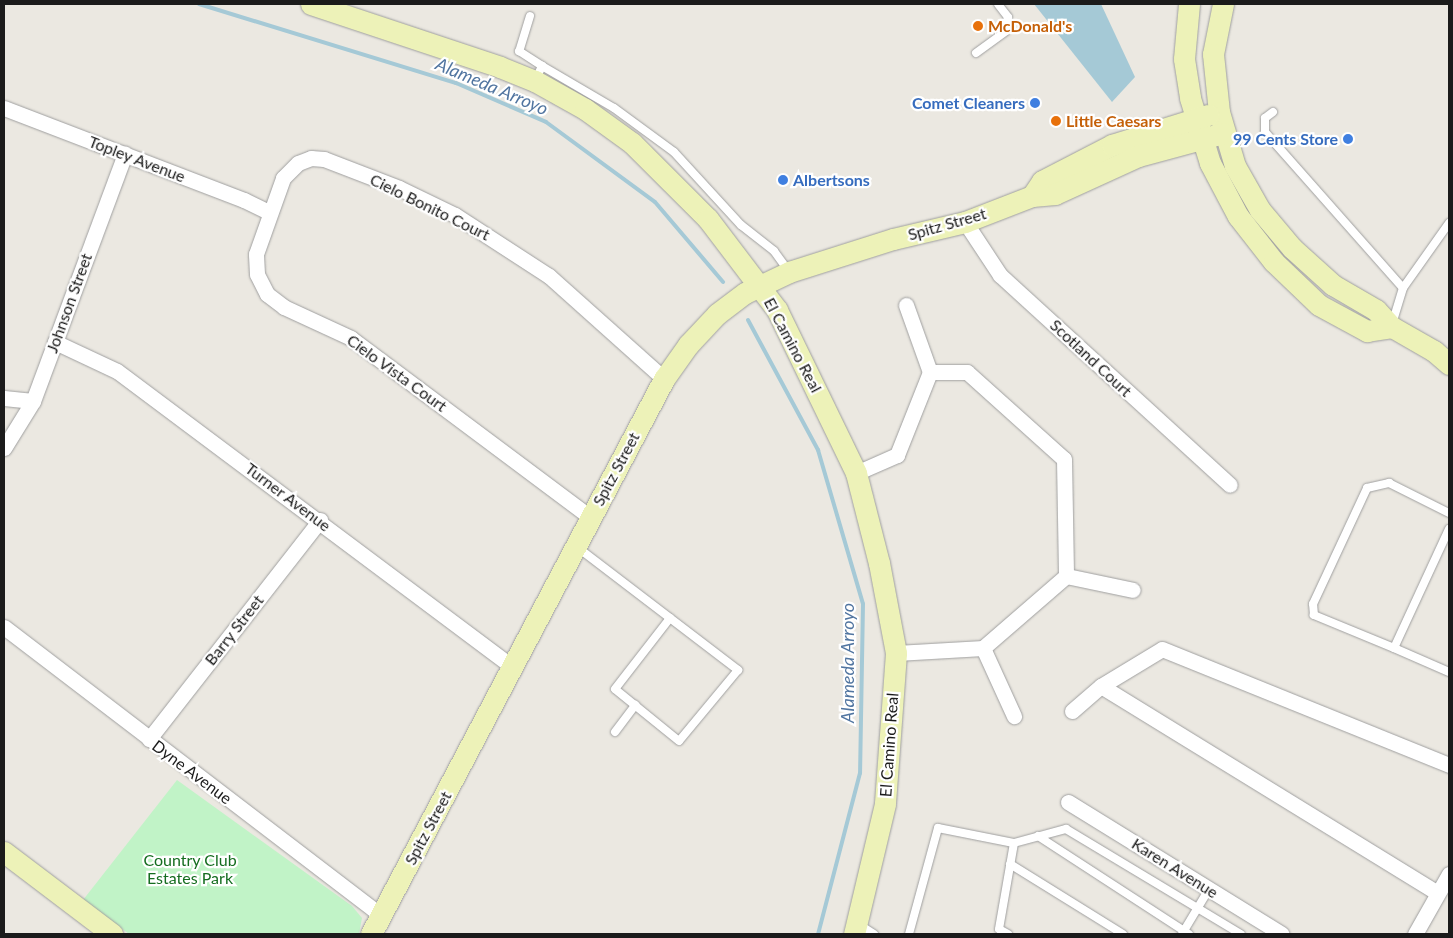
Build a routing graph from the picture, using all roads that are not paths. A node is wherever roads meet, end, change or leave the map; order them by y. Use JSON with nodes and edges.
{"nodes":[{"id":1,"x":311,"y":4,"type":"edge"},
{"id":2,"x":998,"y":4,"type":"edge"},
{"id":3,"x":1188,"y":4,"type":"edge"},
{"id":4,"x":1223,"y":4,"type":"edge"},
{"id":5,"x":530,"y":16,"type":"dead end"},
{"id":6,"x":976,"y":53,"type":"dead end"},
{"id":7,"x":538,"y":74,"type":"junction"},
{"id":8,"x":4,"y":108,"type":"edge"},
{"id":9,"x":1219,"y":112,"type":"junction"},
{"id":10,"x":1273,"y":112,"type":"dead end"},
{"id":11,"x":1199,"y":129,"type":"junction"},
{"id":12,"x":1223,"y":133,"type":"junction"},
{"id":13,"x":125,"y":154,"type":"junction"},
{"id":14,"x":269,"y":212,"type":"junction"},
{"id":15,"x":965,"y":222,"type":"junction"},
{"id":16,"x":1449,"y":223,"type":"edge"},
{"id":17,"x":789,"y":272,"type":"junction"},
{"id":18,"x":761,"y":286,"type":"junction"},
{"id":19,"x":1403,"y":288,"type":"junction"},
{"id":20,"x":906,"y":305,"type":"dead end"},
{"id":21,"x":1392,"y":327,"type":"junction"},
{"id":22,"x":55,"y":342,"type":"junction"},
{"id":23,"x":1449,"y":364,"type":"edge"},
{"id":24,"x":930,"y":372,"type":"junction"},
{"id":25,"x":664,"y":379,"type":"junction"},
{"id":26,"x":4,"y":398,"type":"edge"},
{"id":27,"x":33,"y":401,"type":"junction"},
{"id":28,"x":4,"y":448,"type":"edge"},
{"id":29,"x":856,"y":473,"type":"junction"},
{"id":30,"x":1230,"y":485,"type":"dead end"},
{"id":31,"x":1449,"y":513,"type":"edge"},
{"id":32,"x":590,"y":517,"type":"junction"},
{"id":33,"x":320,"y":520,"type":"junction"},
{"id":34,"x":1449,"y":529,"type":"edge"},
{"id":35,"x":575,"y":546,"type":"junction"},
{"id":36,"x":1066,"y":576,"type":"junction"},
{"id":37,"x":1133,"y":590,"type":"dead end"},
{"id":38,"x":670,"y":618,"type":"junction"},
{"id":39,"x":4,"y":628,"type":"edge"},
{"id":40,"x":983,"y":648,"type":"junction"},
{"id":41,"x":1394,"y":648,"type":"junction"},
{"id":42,"x":896,"y":653,"type":"junction"},
{"id":43,"x":513,"y":667,"type":"junction"},
{"id":44,"x":1449,"y":672,"type":"edge"},
{"id":45,"x":1101,"y":686,"type":"junction"},
{"id":46,"x":635,"y":705,"type":"junction"},
{"id":47,"x":1072,"y":712,"type":"dead end"},
{"id":48,"x":1014,"y":716,"type":"dead end"},
{"id":49,"x":615,"y":732,"type":"dead end"},
{"id":50,"x":149,"y":739,"type":"junction"},
{"id":51,"x":1449,"y":766,"type":"edge"},
{"id":52,"x":1068,"y":802,"type":"dead end"},
{"id":53,"x":1038,"y":836,"type":"junction"},
{"id":54,"x":1014,"y":843,"type":"junction"},
{"id":55,"x":4,"y":852,"type":"edge"},
{"id":56,"x":1010,"y":864,"type":"junction"},
{"id":57,"x":1449,"y":874,"type":"edge"},
{"id":58,"x":1209,"y":889,"type":"junction"},
{"id":59,"x":1437,"y":893,"type":"junction"},
{"id":60,"x":1198,"y":908,"type":"junction"},
{"id":61,"x":382,"y":915,"type":"junction"},
{"id":62,"x":861,"y":931,"type":"edge"},
{"id":63,"x":998,"y":931,"type":"edge"},
{"id":64,"x":1185,"y":933,"type":"edge"},
{"id":65,"x":112,"y":934,"type":"edge"},
{"id":66,"x":371,"y":934,"type":"edge"},
{"id":67,"x":909,"y":934,"type":"edge"},
{"id":68,"x":1008,"y":934,"type":"edge"},
{"id":69,"x":1123,"y":934,"type":"edge"},
{"id":70,"x":1241,"y":934,"type":"edge"},
{"id":71,"x":1282,"y":934,"type":"edge"},
{"id":72,"x":1415,"y":934,"type":"edge"}],
"edges":[{"from":1,"to":7,"type":"street","name":"El Camino Real"},
{"from":2,"to":6,"type":"lane"},
{"from":3,"to":11,"type":"street"},
{"from":4,"to":9,"type":"street"},
{"from":5,"to":7,"type":"lane"},
{"from":7,"to":17,"type":"lane"},
{"from":7,"to":18,"type":"street","name":"El Camino Real"},
{"from":8,"to":13,"type":"street","name":"Topley Avenue"},
{"from":9,"to":11,"type":"street","name":"Spitz Street"},
{"from":9,"to":12,"type":"street"},
{"from":10,"to":19,"type":"lane"},
{"from":11,"to":12,"type":"street","name":"Spitz Street"},
{"from":11,"to":15,"type":"street","name":"Spitz Street"},
{"from":11,"to":21,"type":"street"},
{"from":12,"to":21,"type":"street"},
{"from":13,"to":14,"type":"street","name":"Topley Avenue"},
{"from":13,"to":22,"type":"street","name":"Johnson Street"},
{"from":14,"to":25,"type":"street","name":"Cielo Bonito Court"},
{"from":14,"to":32,"type":"street","name":"Cielo Vista Court"},
{"from":15,"to":17,"type":"street","name":"Spitz Street"},
{"from":15,"to":30,"type":"street","name":"Scotland Court"},
{"from":16,"to":19,"type":"lane"},
{"from":17,"to":18,"type":"street","name":"Spitz Street"},
{"from":18,"to":25,"type":"street","name":"Spitz Street"},
{"from":18,"to":29,"type":"street","name":"El Camino Real"},
{"from":19,"to":21,"type":"lane"},
{"from":20,"to":24,"type":"street"},
{"from":21,"to":23,"type":"street"},
{"from":22,"to":27,"type":"street","name":"Johnson Street"},
{"from":22,"to":33,"type":"street","name":"Turner Avenue"},
{"from":24,"to":29,"type":"street"},
{"from":24,"to":36,"type":"street"},
{"from":25,"to":32,"type":"street","name":"Spitz Street"},
{"from":26,"to":27,"type":"street"},
{"from":27,"to":28,"type":"street","name":"Johnson Street"},
{"from":29,"to":42,"type":"street","name":"El Camino Real"},
{"from":31,"to":41,"type":"lane"},
{"from":32,"to":35,"type":"street","name":"Spitz Street"},
{"from":33,"to":43,"type":"street","name":"Turner Avenue"},
{"from":33,"to":50,"type":"street","name":"Barry Street"},
{"from":34,"to":41,"type":"lane"},
{"from":35,"to":38,"type":"lane"},
{"from":35,"to":43,"type":"street","name":"Spitz Street"},
{"from":36,"to":37,"type":"street"},
{"from":36,"to":40,"type":"street"},
{"from":38,"to":46,"type":"lane"},
{"from":38,"to":46,"type":"lane"},
{"from":39,"to":50,"type":"street","name":"Dyne Avenue"},
{"from":40,"to":42,"type":"street"},
{"from":40,"to":48,"type":"street"},
{"from":41,"to":44,"type":"lane"},
{"from":42,"to":62,"type":"street","name":"El Camino Real"},
{"from":43,"to":61,"type":"street","name":"Spitz Street"},
{"from":45,"to":47,"type":"street"},
{"from":45,"to":51,"type":"street"},
{"from":45,"to":59,"type":"street"},
{"from":46,"to":49,"type":"lane"},
{"from":50,"to":61,"type":"street","name":"Dyne Avenue"},
{"from":52,"to":58,"type":"street","name":"Karen Avenue"},
{"from":53,"to":54,"type":"lane"},
{"from":53,"to":60,"type":"lane"},
{"from":53,"to":64,"type":"lane"},
{"from":54,"to":56,"type":"lane"},
{"from":54,"to":67,"type":"lane"},
{"from":55,"to":65,"type":"street"},
{"from":56,"to":63,"type":"lane"},
{"from":56,"to":69,"type":"lane"},
{"from":57,"to":59,"type":"street"},
{"from":58,"to":60,"type":"lane"},
{"from":58,"to":71,"type":"street","name":"Karen Avenue"},
{"from":59,"to":72,"type":"street"},
{"from":60,"to":64,"type":"lane"},
{"from":60,"to":70,"type":"lane"},
{"from":61,"to":66,"type":"street","name":"Spitz Street"},
{"from":63,"to":68,"type":"lane"}]}
